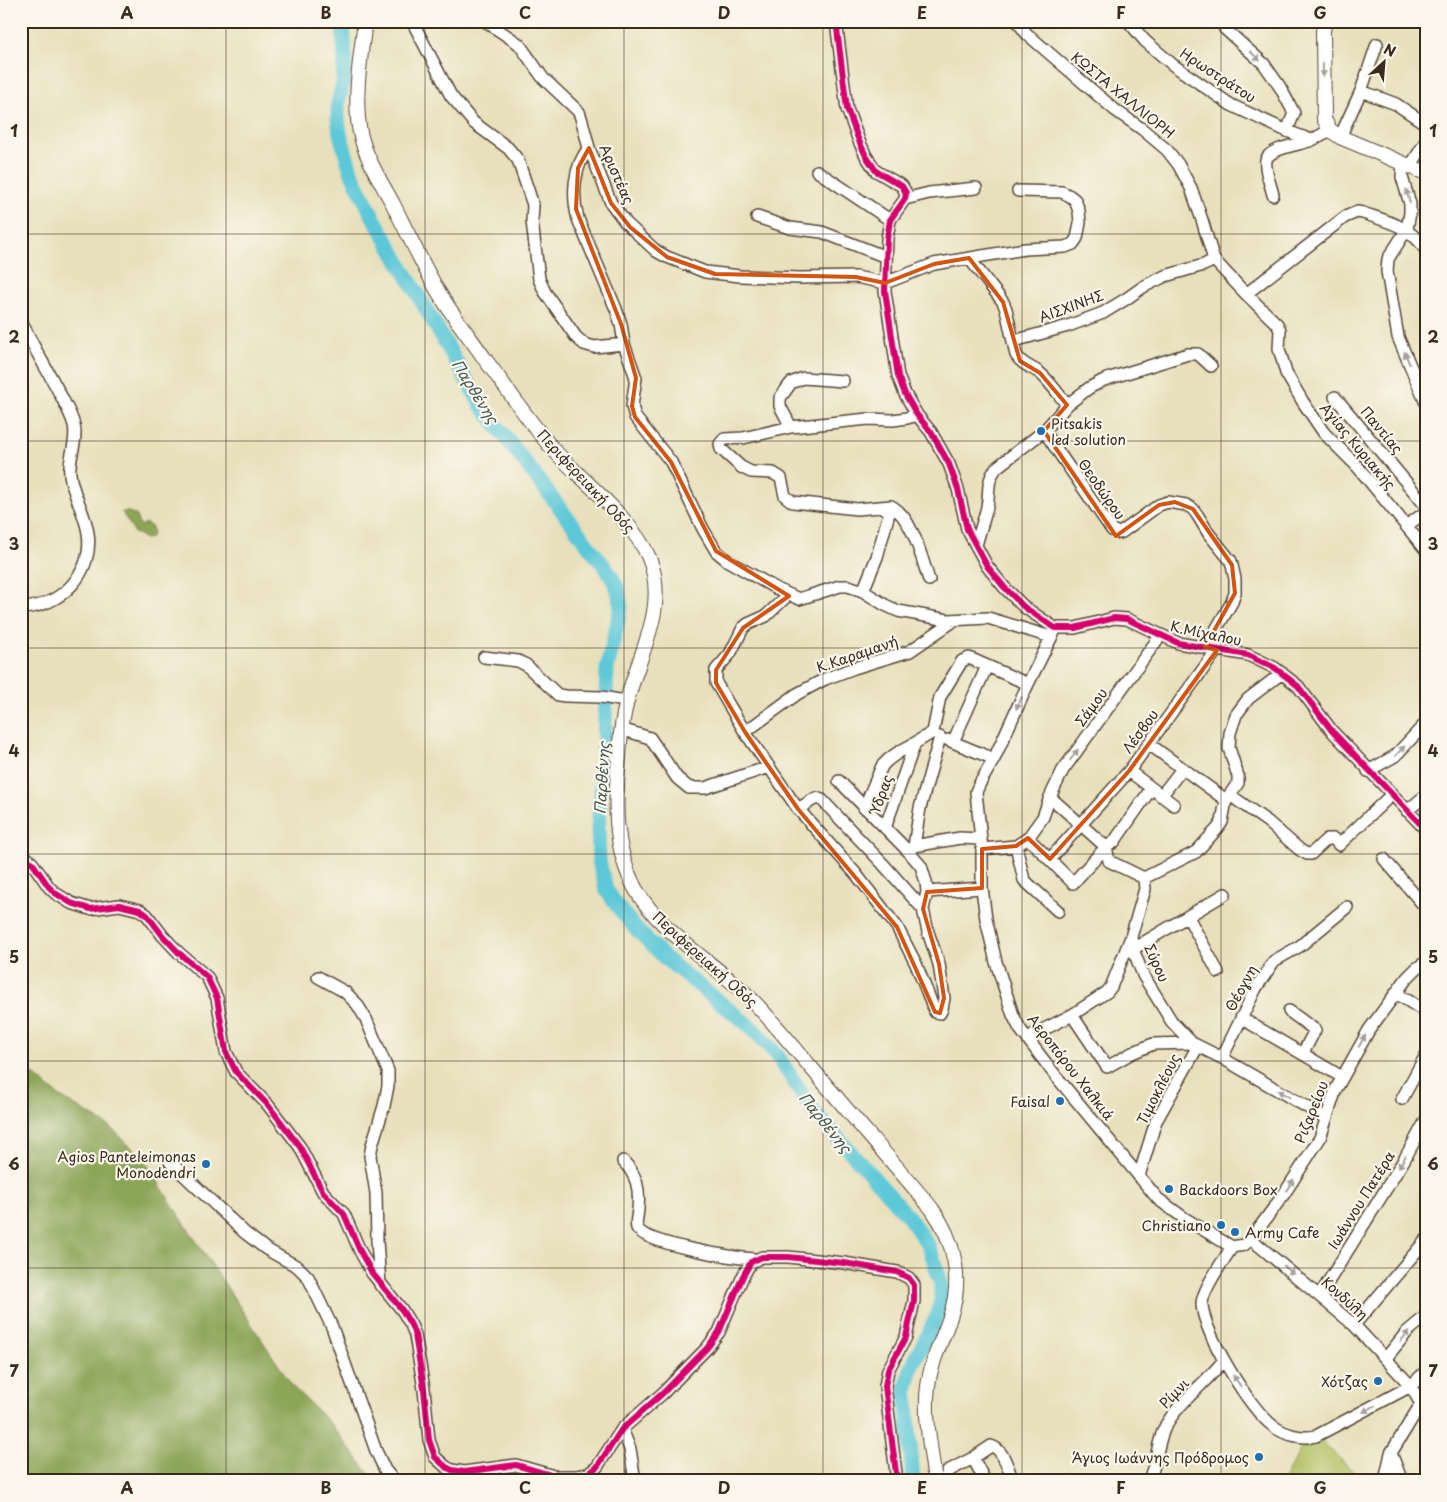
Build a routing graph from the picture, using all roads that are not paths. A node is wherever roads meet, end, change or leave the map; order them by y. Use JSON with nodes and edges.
{"nodes":[{"id":1,"x":365,"y":21,"type":"edge"},
{"id":2,"x":412,"y":21,"type":"edge"},
{"id":3,"x":485,"y":21,"type":"edge"},
{"id":4,"x":836,"y":21,"type":"edge"},
{"id":5,"x":1017,"y":21,"type":"edge"},
{"id":6,"x":1128,"y":21,"type":"edge"},
{"id":7,"x":1221,"y":21,"type":"edge"},
{"id":8,"x":1325,"y":21,"type":"edge"},
{"id":9,"x":1376,"y":44,"type":"dead end"},
{"id":10,"x":1361,"y":91,"type":"junction"},
{"id":11,"x":1426,"y":124,"type":"edge"},
{"id":12,"x":1287,"y":131,"type":"junction"},
{"id":13,"x":1335,"y":134,"type":"junction"},
{"id":14,"x":1311,"y":140,"type":"junction"},
{"id":15,"x":1426,"y":141,"type":"edge"},
{"id":16,"x":589,"y":148,"type":"junction"},
{"id":17,"x":1407,"y":165,"type":"junction"},
{"id":18,"x":817,"y":171,"type":"dead end"},
{"id":19,"x":1426,"y":173,"type":"edge"},
{"id":20,"x":976,"y":188,"type":"dead end"},
{"id":21,"x":1018,"y":191,"type":"dead end"},
{"id":22,"x":1273,"y":195,"type":"dead end"},
{"id":23,"x":905,"y":198,"type":"junction"},
{"id":24,"x":757,"y":217,"type":"dead end"},
{"id":25,"x":890,"y":220,"type":"junction"},
{"id":26,"x":1407,"y":229,"type":"junction"},
{"id":27,"x":1426,"y":250,"type":"edge"},
{"id":28,"x":886,"y":257,"type":"junction"},
{"id":29,"x":968,"y":258,"type":"junction"},
{"id":30,"x":1214,"y":260,"type":"junction"},
{"id":31,"x":885,"y":284,"type":"junction"},
{"id":32,"x":1246,"y":294,"type":"junction"},
{"id":33,"x":21,"y":320,"type":"edge"},
{"id":34,"x":1014,"y":341,"type":"junction"},
{"id":35,"x":624,"y":344,"type":"junction"},
{"id":36,"x":1211,"y":366,"type":"dead end"},
{"id":37,"x":843,"y":381,"type":"dead end"},
{"id":38,"x":1335,"y":397,"type":"dead end"},
{"id":39,"x":1426,"y":403,"type":"edge"},
{"id":40,"x":1067,"y":405,"type":"junction"},
{"id":41,"x":917,"y":415,"type":"junction"},
{"id":42,"x":791,"y":428,"type":"junction"},
{"id":43,"x":1044,"y":431,"type":"junction"},
{"id":44,"x":891,"y":506,"type":"junction"},
{"id":45,"x":1426,"y":506,"type":"edge"},
{"id":46,"x":1426,"y":512,"type":"edge"},
{"id":47,"x":1406,"y":526,"type":"junction"},
{"id":48,"x":976,"y":546,"type":"junction"},
{"id":49,"x":1426,"y":550,"type":"edge"},
{"id":50,"x":929,"y":580,"type":"dead end"},
{"id":51,"x":863,"y":591,"type":"junction"},
{"id":52,"x":788,"y":595,"type":"junction"},
{"id":53,"x":21,"y":608,"type":"edge"},
{"id":54,"x":955,"y":620,"type":"junction"},
{"id":55,"x":1053,"y":633,"type":"junction"},
{"id":56,"x":1160,"y":636,"type":"junction"},
{"id":57,"x":1212,"y":648,"type":"junction"},
{"id":58,"x":484,"y":656,"type":"dead end"},
{"id":59,"x":987,"y":666,"type":"junction"},
{"id":60,"x":1282,"y":673,"type":"junction"},
{"id":61,"x":1028,"y":684,"type":"junction"},
{"id":62,"x":622,"y":701,"type":"junction"},
{"id":63,"x":1426,"y":723,"type":"edge"},
{"id":64,"x":621,"y":729,"type":"junction"},
{"id":65,"x":745,"y":732,"type":"junction"},
{"id":66,"x":936,"y":735,"type":"junction"},
{"id":67,"x":953,"y":742,"type":"junction"},
{"id":68,"x":915,"y":743,"type":"junction"},
{"id":69,"x":1149,"y":744,"type":"junction"},
{"id":70,"x":994,"y":759,"type":"junction"},
{"id":71,"x":769,"y":767,"type":"junction"},
{"id":72,"x":1182,"y":769,"type":"junction"},
{"id":73,"x":1368,"y":771,"type":"junction"},
{"id":74,"x":1129,"y":772,"type":"junction"},
{"id":75,"x":839,"y":781,"type":"dead end"},
{"id":76,"x":1156,"y":792,"type":"junction"},
{"id":77,"x":1391,"y":795,"type":"junction"},
{"id":78,"x":1426,"y":795,"type":"edge"},
{"id":79,"x":1050,"y":797,"type":"junction"},
{"id":80,"x":1228,"y":798,"type":"junction"},
{"id":81,"x":1174,"y":805,"type":"dead end"},
{"id":82,"x":798,"y":808,"type":"junction"},
{"id":83,"x":864,"y":808,"type":"junction"},
{"id":84,"x":1407,"y":811,"type":"junction"},
{"id":85,"x":1082,"y":824,"type":"junction"},
{"id":86,"x":885,"y":828,"type":"junction"},
{"id":87,"x":1426,"y":830,"type":"edge"},
{"id":88,"x":1028,"y":838,"type":"junction"},
{"id":89,"x":981,"y":844,"type":"junction"},
{"id":90,"x":1016,"y":846,"type":"junction"},
{"id":91,"x":1106,"y":847,"type":"junction"},
{"id":92,"x":911,"y":848,"type":"junction"},
{"id":93,"x":21,"y":852,"type":"edge"},
{"id":94,"x":1384,"y":859,"type":"dead end"},
{"id":95,"x":1050,"y":860,"type":"junction"},
{"id":96,"x":1144,"y":878,"type":"junction"},
{"id":97,"x":982,"y":888,"type":"junction"},
{"id":98,"x":927,"y":892,"type":"junction"},
{"id":99,"x":1225,"y":894,"type":"dead end"},
{"id":100,"x":1347,"y":907,"type":"dead end"},
{"id":101,"x":1426,"y":908,"type":"edge"},
{"id":102,"x":923,"y":909,"type":"junction"},
{"id":103,"x":1058,"y":911,"type":"dead end"},
{"id":104,"x":1188,"y":917,"type":"junction"},
{"id":105,"x":1132,"y":943,"type":"junction"},
{"id":106,"x":1426,"y":962,"type":"edge"},
{"id":107,"x":1218,"y":972,"type":"dead end"},
{"id":108,"x":318,"y":977,"type":"dead end"},
{"id":109,"x":1396,"y":993,"type":"junction"},
{"id":110,"x":1289,"y":1011,"type":"dead end"},
{"id":111,"x":1426,"y":1012,"type":"edge"},
{"id":112,"x":1072,"y":1015,"type":"junction"},
{"id":113,"x":1242,"y":1018,"type":"junction"},
{"id":114,"x":1027,"y":1038,"type":"junction"},
{"id":115,"x":1195,"y":1044,"type":"junction"},
{"id":116,"x":1303,"y":1053,"type":"junction"},
{"id":117,"x":1426,"y":1055,"type":"edge"},
{"id":118,"x":1222,"y":1058,"type":"junction"},
{"id":119,"x":1342,"y":1076,"type":"junction"},
{"id":120,"x":1402,"y":1099,"type":"dead end"},
{"id":121,"x":1326,"y":1118,"type":"junction"},
{"id":122,"x":1426,"y":1120,"type":"edge"},
{"id":123,"x":1422,"y":1137,"type":"edge"},
{"id":124,"x":623,"y":1161,"type":"dead end"},
{"id":125,"x":170,"y":1162,"type":"dead end"},
{"id":126,"x":1139,"y":1176,"type":"junction"},
{"id":127,"x":1251,"y":1239,"type":"junction"},
{"id":128,"x":1426,"y":1240,"type":"edge"},
{"id":129,"x":1232,"y":1247,"type":"junction"},
{"id":130,"x":754,"y":1260,"type":"junction"},
{"id":131,"x":380,"y":1285,"type":"junction"},
{"id":132,"x":1320,"y":1295,"type":"junction"},
{"id":133,"x":1426,"y":1316,"type":"edge"},
{"id":134,"x":1354,"y":1325,"type":"junction"},
{"id":135,"x":1386,"y":1358,"type":"junction"},
{"id":136,"x":1223,"y":1361,"type":"junction"},
{"id":137,"x":1426,"y":1371,"type":"edge"},
{"id":138,"x":1412,"y":1386,"type":"junction"},
{"id":139,"x":1423,"y":1409,"type":"edge"},
{"id":140,"x":622,"y":1429,"type":"junction"},
{"id":141,"x":1391,"y":1453,"type":"junction"},
{"id":142,"x":973,"y":1458,"type":"junction"},
{"id":143,"x":450,"y":1476,"type":"edge"},
{"id":144,"x":394,"y":1481,"type":"edge"},
{"id":145,"x":634,"y":1481,"type":"edge"},
{"id":146,"x":896,"y":1481,"type":"edge"},
{"id":147,"x":935,"y":1481,"type":"edge"},
{"id":148,"x":945,"y":1481,"type":"edge"},
{"id":149,"x":986,"y":1481,"type":"edge"},
{"id":150,"x":1013,"y":1481,"type":"edge"},
{"id":151,"x":1148,"y":1481,"type":"edge"},
{"id":152,"x":1385,"y":1481,"type":"edge"},
{"id":153,"x":1402,"y":1481,"type":"edge"}],
"edges":[{"from":1,"to":62,"type":"main road","name":"Περιφερειακή Οδός"},
{"from":2,"to":35,"type":"street"},
{"from":3,"to":16,"type":"street","name":"Αριστέας"},
{"from":4,"to":23,"type":"street"},
{"from":5,"to":30,"type":"street","name":"ΚΩΣΤΑ ΧΑΛΛΙΟΡΗ"},
{"from":6,"to":12,"type":"street","name":"Ηρωστράτου"},
{"from":7,"to":12,"type":"street","one_way":true},
{"from":8,"to":13,"type":"main road","one_way":true},
{"from":9,"to":10,"type":"street"},
{"from":10,"to":11,"type":"street"},
{"from":10,"to":13,"type":"street"},
{"from":12,"to":14,"type":"street","name":"Ηρωστράτου"},
{"from":13,"to":14,"type":"street"},
{"from":13,"to":17,"type":"main road"},
{"from":14,"to":22,"type":"street"},
{"from":15,"to":17,"type":"street"},
{"from":16,"to":31,"type":"street","name":"Αριστέας"},
{"from":16,"to":35,"type":"street"},
{"from":17,"to":19,"type":"main road"},
{"from":26,"to":17,"type":"street","one_way":true},
{"from":18,"to":25,"type":"street"},
{"from":20,"to":23,"type":"street"},
{"from":21,"to":29,"type":"street"},
{"from":23,"to":25,"type":"street"},
{"from":24,"to":28,"type":"street"},
{"from":25,"to":28,"type":"street"},
{"from":26,"to":27,"type":"street"},
{"from":26,"to":32,"type":"street"},
{"from":39,"to":26,"type":"street","one_way":true},
{"from":28,"to":31,"type":"street"},
{"from":29,"to":31,"type":"street"},
{"from":29,"to":34,"type":"street"},
{"from":30,"to":32,"type":"street","name":"Αγίας Κυριακής"},
{"from":30,"to":34,"type":"street","name":"ΑΙΣΧΙΝΗΣ"},
{"from":31,"to":41,"type":"street"},
{"from":32,"to":47,"type":"street","name":"Αγίας Κυριακής"},
{"from":33,"to":53,"type":"street"},
{"from":34,"to":40,"type":"street"},
{"from":35,"to":52,"type":"street"},
{"from":36,"to":40,"type":"street"},
{"from":37,"to":42,"type":"street"},
{"from":38,"to":45,"type":"street","name":"Παντίας"},
{"from":40,"to":43,"type":"street"},
{"from":41,"to":42,"type":"street"},
{"from":41,"to":48,"type":"street"},
{"from":42,"to":44,"type":"street"},
{"from":43,"to":48,"type":"street"},
{"from":43,"to":57,"type":"street","name":"Θεοδώρου"},
{"from":44,"to":50,"type":"street"},
{"from":44,"to":51,"type":"street"},
{"from":46,"to":47,"type":"street"},
{"from":47,"to":49,"type":"street","name":"Αγίας Κυριακής"},
{"from":48,"to":55,"type":"street"},
{"from":51,"to":52,"type":"street"},
{"from":51,"to":54,"type":"street"},
{"from":52,"to":65,"type":"street"},
{"from":54,"to":55,"type":"street"},
{"from":54,"to":65,"type":"street","name":"Κ.Καραμανή"},
{"from":55,"to":56,"type":"street","name":"Κ.Μίχαλου"},
{"from":55,"to":61,"type":"street","name":"Αεροπόρου Χαλκιά"},
{"from":56,"to":57,"type":"street","name":"Κ.Μίχαλου"},
{"from":79,"to":56,"type":"street","name":"Σάμου","one_way":true},
{"from":57,"to":60,"type":"street","name":"Κ.Μίχαλου"},
{"from":57,"to":69,"type":"street","name":"Λέσβου"},
{"from":58,"to":62,"type":"street"},
{"from":59,"to":61,"type":"street"},
{"from":59,"to":66,"type":"street"},
{"from":59,"to":67,"type":"street"},
{"from":60,"to":73,"type":"street","name":"Κ.Μίχαλου"},
{"from":60,"to":80,"type":"street"},
{"from":61,"to":70,"type":"street","name":"Αεροπόρου Χαλκιά","one_way":true},
{"from":62,"to":64,"type":"main road","name":"Περιφερειακή Οδός"},
{"from":73,"to":63,"type":"street","one_way":true},
{"from":64,"to":71,"type":"street"},
{"from":64,"to":147,"type":"main road","name":"Περιφερειακή Οδός"},
{"from":65,"to":71,"type":"street"},
{"from":66,"to":67,"type":"street"},
{"from":66,"to":68,"type":"street"},
{"from":66,"to":92,"type":"street"},
{"from":67,"to":70,"type":"street"},
{"from":68,"to":83,"type":"street"},
{"from":68,"to":86,"type":"street","name":"Ύδρας"},
{"from":69,"to":72,"type":"street"},
{"from":69,"to":74,"type":"street","name":"Λέσβου"},
{"from":70,"to":89,"type":"street","name":"Αεροπόρου Χαλκιά"},
{"from":71,"to":82,"type":"street"},
{"from":72,"to":76,"type":"street"},
{"from":72,"to":80,"type":"street"},
{"from":73,"to":77,"type":"street","name":"Κ.Μίχαλου"},
{"from":74,"to":76,"type":"street"},
{"from":74,"to":85,"type":"street","name":"Λέσβου"},
{"from":75,"to":83,"type":"street"},
{"from":76,"to":81,"type":"street"},
{"from":76,"to":91,"type":"street"},
{"from":77,"to":80,"type":"street"},
{"from":77,"to":84,"type":"street","name":"Κ.Μίχαλου"},
{"from":78,"to":84,"type":"street"},
{"from":79,"to":85,"type":"street"},
{"from":79,"to":88,"type":"street","name":"Σάμου"},
{"from":80,"to":96,"type":"street"},
{"from":82,"to":102,"type":"street"},
{"from":82,"to":102,"type":"street"},
{"from":83,"to":86,"type":"street"},
{"from":84,"to":87,"type":"street","name":"Κ.Μίχαλου"},
{"from":85,"to":91,"type":"street"},
{"from":85,"to":95,"type":"street","name":"Λέσβου"},
{"from":86,"to":92,"type":"street","name":"Ύδρας"},
{"from":88,"to":90,"type":"street"},
{"from":88,"to":95,"type":"street"},
{"from":89,"to":90,"type":"street"},
{"from":89,"to":92,"type":"street"},
{"from":89,"to":97,"type":"street","name":"Αεροπόρου Χαλκιά"},
{"from":90,"to":103,"type":"street"},
{"from":91,"to":95,"type":"street"},
{"from":91,"to":96,"type":"street"},
{"from":92,"to":98,"type":"street","name":"Ύδρας"},
{"from":93,"to":131,"type":"street"},
{"from":94,"to":101,"type":"street"},
{"from":96,"to":105,"type":"street","name":"Σύρου"},
{"from":97,"to":98,"type":"street"},
{"from":97,"to":114,"type":"street","name":"Αεροπόρου Χαλκιά"},
{"from":98,"to":102,"type":"street","name":"Ύδρας"},
{"from":99,"to":104,"type":"street"},
{"from":100,"to":113,"type":"street","name":"Θέογνη"},
{"from":104,"to":105,"type":"street"},
{"from":104,"to":107,"type":"street"},
{"from":105,"to":112,"type":"street"},
{"from":105,"to":115,"type":"street","name":"Σύρου"},
{"from":106,"to":109,"type":"street","name":"Ριζαρείου"},
{"from":108,"to":131,"type":"street"},
{"from":109,"to":111,"type":"street"},
{"from":119,"to":109,"type":"street","name":"Ριζαρείου","one_way":true},
{"from":110,"to":116,"type":"street"},
{"from":112,"to":114,"type":"street"},
{"from":112,"to":115,"type":"street"},
{"from":113,"to":116,"type":"street"},
{"from":113,"to":118,"type":"street","name":"Θέογνη"},
{"from":114,"to":126,"type":"street","name":"Αεροπόρου Χαλκιά"},
{"from":115,"to":118,"type":"street"},
{"from":115,"to":126,"type":"street","name":"Τιμοκλέους"},
{"from":116,"to":119,"type":"street"},
{"from":117,"to":120,"type":"street"},
{"from":121,"to":118,"type":"street","one_way":true},
{"from":119,"to":121,"type":"street","name":"Ριζαρείου"},
{"from":127,"to":121,"type":"street","name":"Ριζαρείου","one_way":true},
{"from":122,"to":123,"type":"street","name":"Ιωάννου Πατέρα"},
{"from":123,"to":132,"type":"street","name":"Ιωάννου Πατέρα","one_way":true},
{"from":124,"to":130,"type":"street"},
{"from":125,"to":144,"type":"street"},
{"from":126,"to":129,"type":"street","name":"Αεροπόρου Χαλκιά"},
{"from":127,"to":129,"type":"street"},
{"from":127,"to":132,"type":"street","name":"Κονδύλη","one_way":true},
{"from":128,"to":134,"type":"street"},
{"from":129,"to":136,"type":"street"},
{"from":130,"to":140,"type":"street"},
{"from":130,"to":146,"type":"street"},
{"from":131,"to":143,"type":"street"},
{"from":132,"to":134,"type":"street","name":"Κονδύλη"},
{"from":135,"to":133,"type":"street","one_way":true},
{"from":134,"to":135,"type":"street","name":"Κονδύλη"},
{"from":135,"to":138,"type":"street","name":"Κονδύλη"},
{"from":138,"to":136,"type":"street","one_way":true},
{"from":136,"to":151,"type":"street","name":"Ρίμνι"},
{"from":137,"to":138,"type":"street"},
{"from":138,"to":139,"type":"street","name":"Κονδύλη"},
{"from":139,"to":141,"type":"street"},
{"from":140,"to":143,"type":"street"},
{"from":140,"to":145,"type":"street"},
{"from":141,"to":152,"type":"street"},
{"from":141,"to":153,"type":"street"},
{"from":142,"to":148,"type":"street"},
{"from":142,"to":149,"type":"street"},
{"from":142,"to":150,"type":"street"}]}
